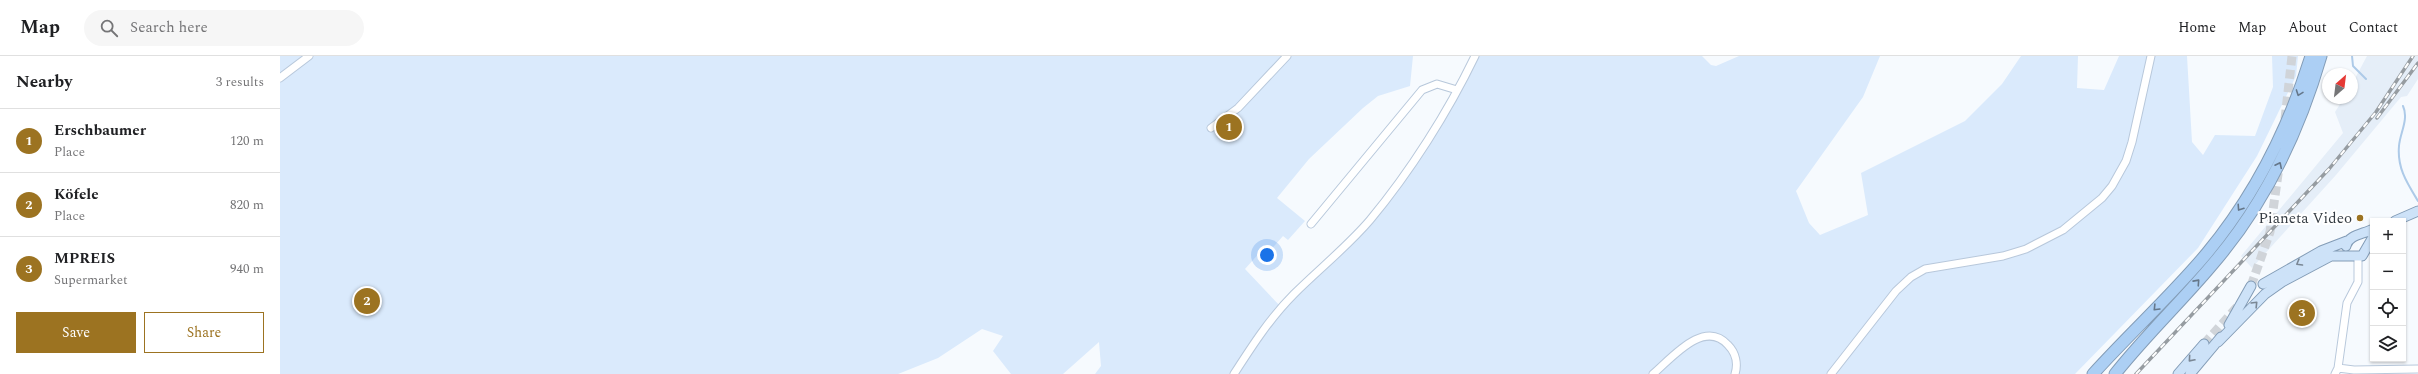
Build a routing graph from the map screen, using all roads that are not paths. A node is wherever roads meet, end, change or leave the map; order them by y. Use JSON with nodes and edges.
{"nodes":[{"id":1,"x":309,"y":56,"type":"edge"},
{"id":2,"x":1287,"y":56,"type":"edge"},
{"id":3,"x":1475,"y":56,"type":"edge"},
{"id":4,"x":2151,"y":56,"type":"edge"},
{"id":5,"x":2311,"y":56,"type":"edge"},
{"id":6,"x":2321,"y":56,"type":"edge"},
{"id":7,"x":280,"y":78,"type":"edge"},
{"id":8,"x":1457,"y":90,"type":"junction"},
{"id":9,"x":1211,"y":128,"type":"dead end"},
{"id":10,"x":2416,"y":212,"type":"edge"},
{"id":11,"x":2402,"y":218,"type":"edge"},
{"id":12,"x":1311,"y":224,"type":"dead end"},
{"id":13,"x":2370,"y":231,"type":"edge"},
{"id":14,"x":2360,"y":236,"type":"junction"},
{"id":15,"x":2347,"y":241,"type":"junction"},
{"id":16,"x":2370,"y":241,"type":"edge"},
{"id":17,"x":2355,"y":256,"type":"junction"},
{"id":18,"x":2262,"y":284,"type":"dead end"},
{"id":19,"x":2251,"y":286,"type":"tunnel mouth"},
{"id":20,"x":2218,"y":342,"type":"junction"},
{"id":21,"x":2204,"y":344,"type":"tunnel mouth"},
{"id":22,"x":2418,"y":369,"type":"edge"},
{"id":23,"x":2337,"y":371,"type":"edge"},
{"id":24,"x":1234,"y":374,"type":"edge"},
{"id":25,"x":1653,"y":374,"type":"edge"},
{"id":26,"x":1735,"y":374,"type":"edge"},
{"id":27,"x":1831,"y":374,"type":"edge"},
{"id":28,"x":2093,"y":374,"type":"edge"},
{"id":29,"x":2115,"y":374,"type":"edge"},
{"id":30,"x":2178,"y":374,"type":"edge"},
{"id":31,"x":2190,"y":374,"type":"edge"}],
"edges":[{"from":1,"to":7,"type":"street"},
{"from":2,"to":9,"type":"street"},
{"from":3,"to":8,"type":"street"},
{"from":4,"to":27,"type":"street"},
{"from":5,"to":28,"type":"highway","one_way":true},
{"from":29,"to":6,"type":"highway","one_way":true},
{"from":8,"to":12,"type":"street"},
{"from":8,"to":24,"type":"street"},
{"from":10,"to":11,"type":"main road"},
{"from":13,"to":14,"type":"main road"},
{"from":14,"to":15,"type":"main road"},
{"from":14,"to":16,"type":"main road"},
{"from":15,"to":17,"type":"main road"},
{"from":15,"to":18,"type":"main road","one_way":true},
{"from":16,"to":17,"type":"main road"},
{"from":20,"to":17,"type":"main road","one_way":true},
{"from":17,"to":23,"type":"street"},
{"from":19,"to":20,"type":"main road"},
{"from":20,"to":31,"type":"main road"},
{"from":21,"to":30,"type":"main road","one_way":true},
{"from":22,"to":23,"type":"street"},
{"from":25,"to":26,"type":"street"}]}
